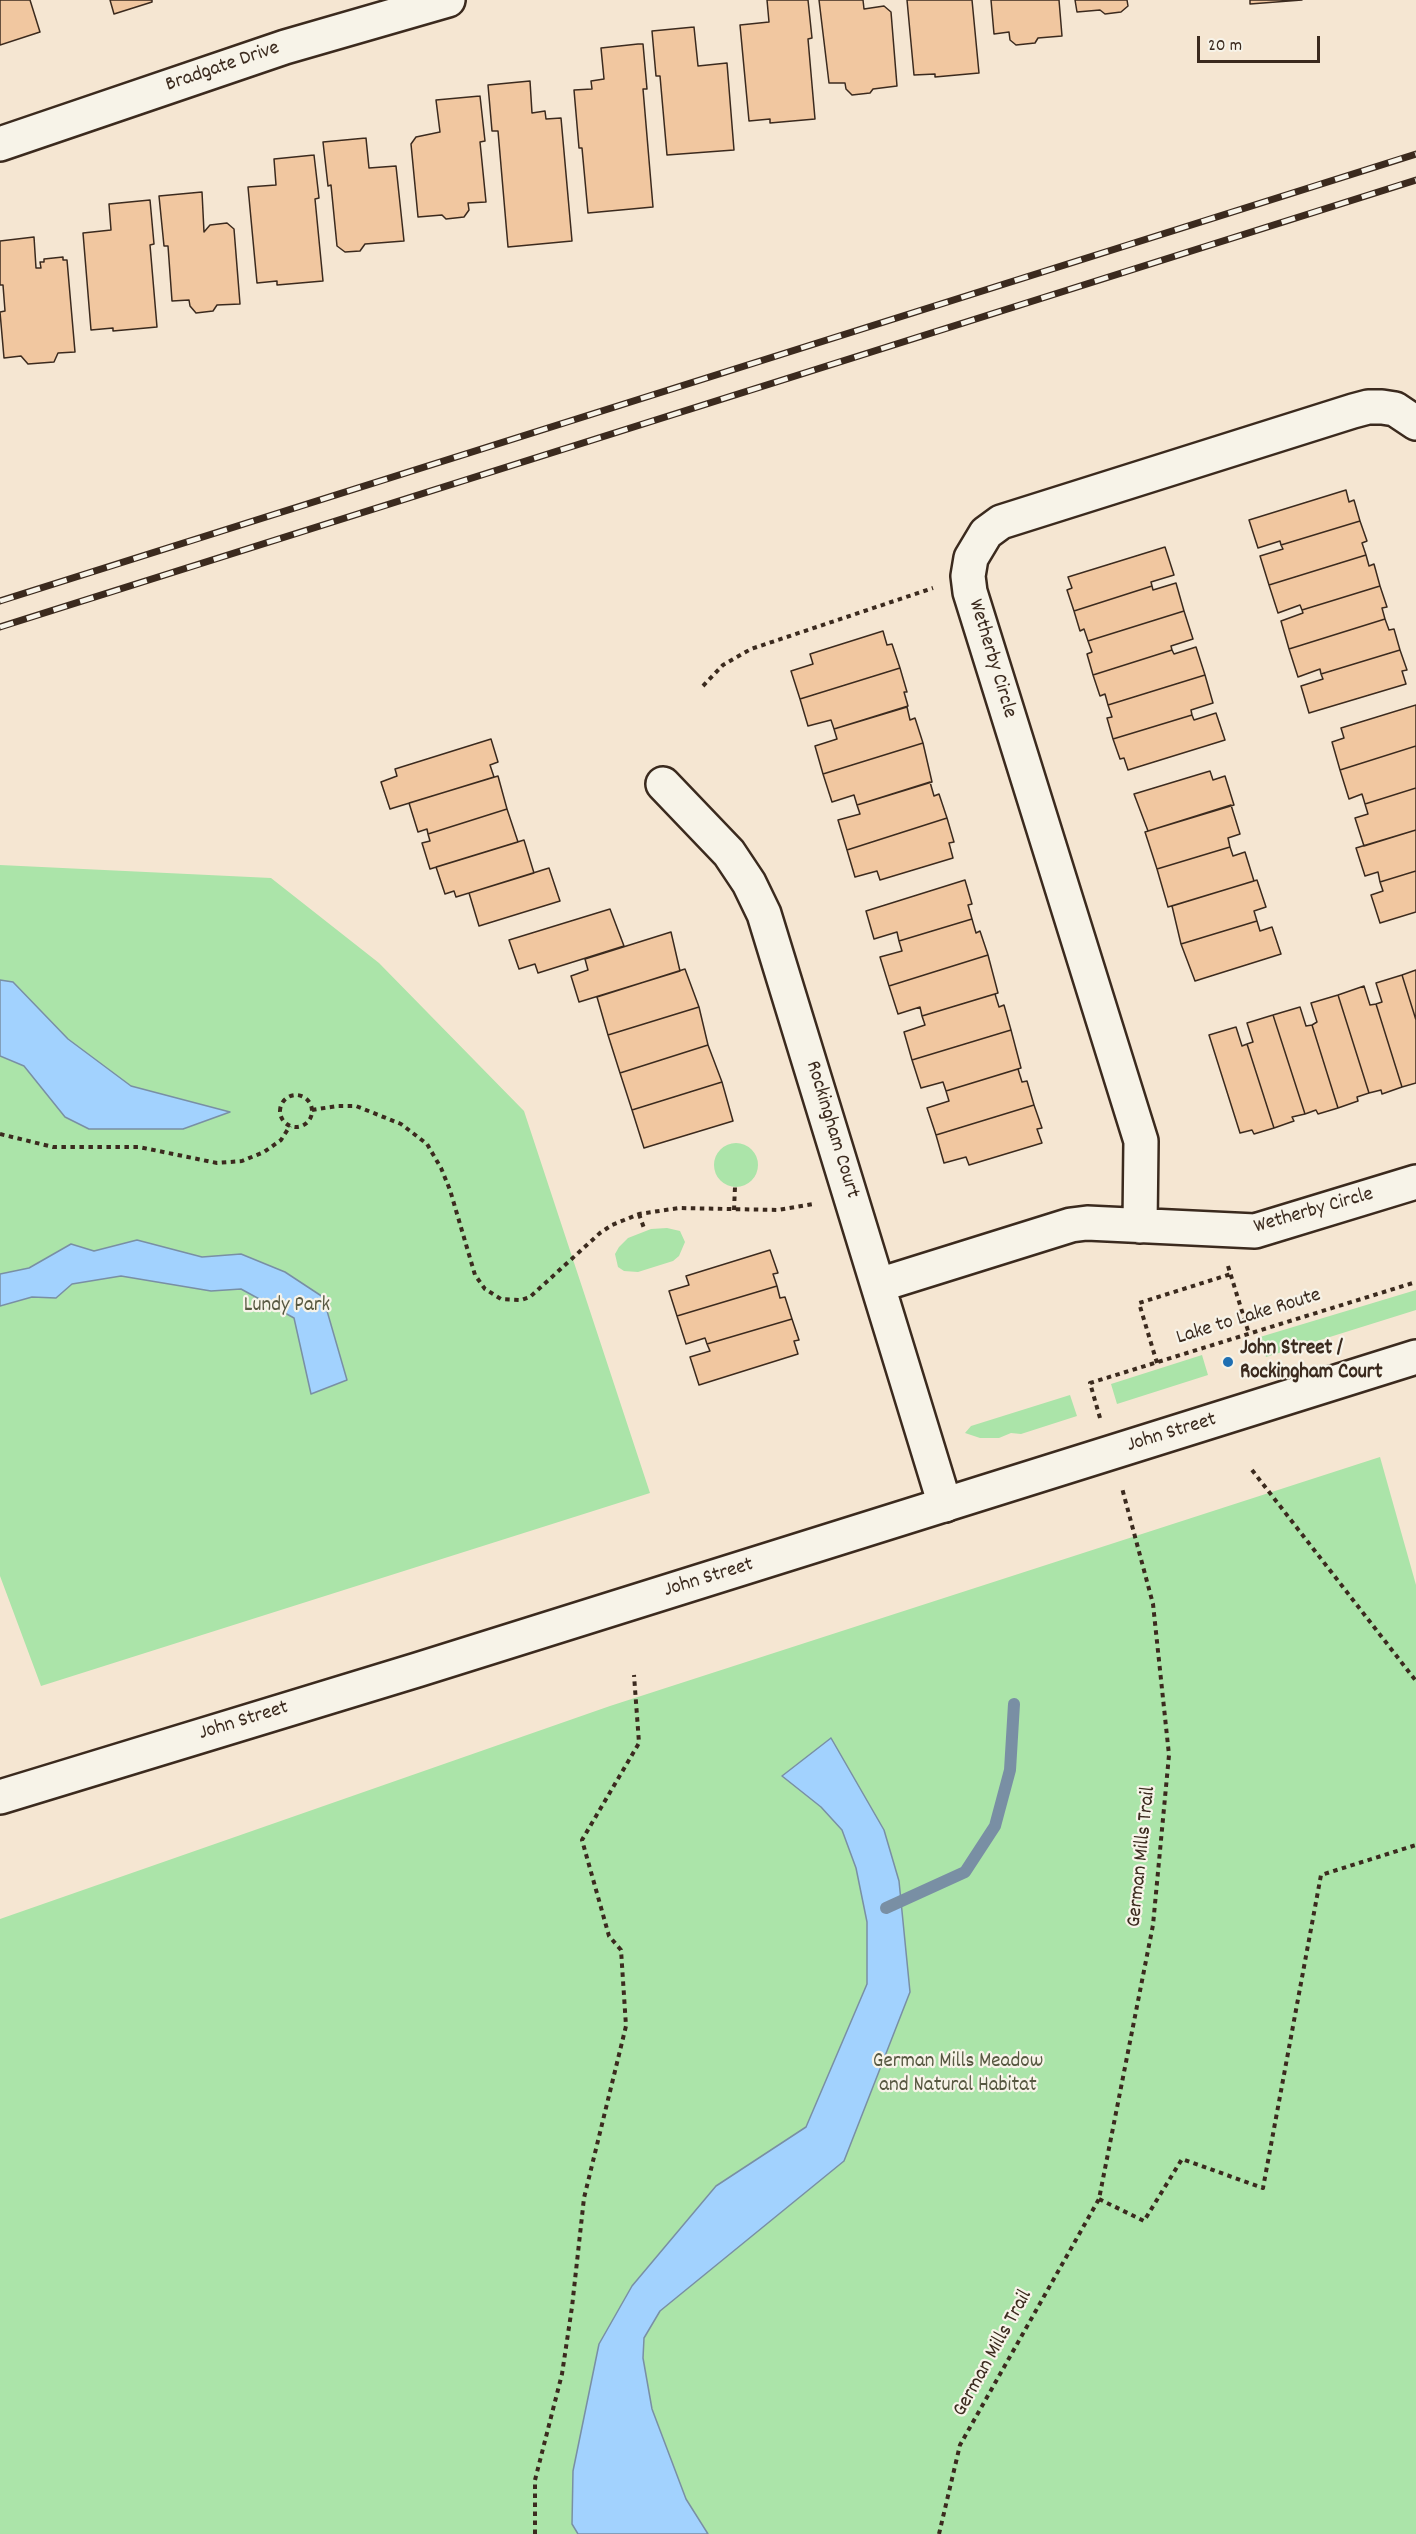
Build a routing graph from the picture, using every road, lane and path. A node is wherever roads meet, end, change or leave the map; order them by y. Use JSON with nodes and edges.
{"nodes":[{"id":1,"x":448,"y":0,"type":"edge"},
{"id":2,"x":0,"y":144,"type":"edge"},
{"id":3,"x":1416,"y":423,"type":"edge"},
{"id":4,"x":968,"y":576,"type":"junction"},
{"id":5,"x":704,"y":686,"type":"dead end"},
{"id":6,"x":663,"y":784,"type":"dead end"},
{"id":7,"x":312,"y":1110,"type":"junction"},
{"id":8,"x":290,"y":1126,"type":"junction"},
{"id":9,"x":0,"y":1134,"type":"edge"},
{"id":10,"x":1416,"y":1182,"type":"edge"},
{"id":11,"x":735,"y":1187,"type":"dead end"},
{"id":12,"x":820,"y":1202,"type":"dead end"},
{"id":13,"x":734,"y":1210,"type":"junction"},
{"id":14,"x":639,"y":1214,"type":"junction"},
{"id":15,"x":1140,"y":1226,"type":"junction"},
{"id":16,"x":1217,"y":1230,"type":"junction"},
{"id":17,"x":645,"y":1231,"type":"dead end"},
{"id":18,"x":1231,"y":1274,"type":"junction"},
{"id":19,"x":1416,"y":1282,"type":"edge"},
{"id":20,"x":879,"y":1284,"type":"junction"},
{"id":21,"x":1249,"y":1334,"type":"junction"},
{"id":22,"x":1416,"y":1357,"type":"edge"},
{"id":23,"x":1157,"y":1363,"type":"junction"},
{"id":24,"x":1090,"y":1383,"type":"dead end"},
{"id":25,"x":1252,"y":1470,"type":"dead end"},
{"id":26,"x":945,"y":1505,"type":"junction"},
{"id":27,"x":1131,"y":1517,"type":"dead end"},
{"id":28,"x":634,"y":1675,"type":"dead end"},
{"id":29,"x":1416,"y":1681,"type":"edge"},
{"id":30,"x":0,"y":1797,"type":"edge"},
{"id":31,"x":1416,"y":1845,"type":"edge"},
{"id":32,"x":1099,"y":2199,"type":"junction"},
{"id":33,"x":536,"y":2534,"type":"edge"},
{"id":34,"x":939,"y":2534,"type":"edge"}],
"edges":[{"from":1,"to":2,"type":"street","name":"Bradgate Drive"},
{"from":3,"to":4,"type":"street","name":"Wetherby Circle"},
{"from":4,"to":5,"type":"path"},
{"from":4,"to":15,"type":"street","name":"Wetherby Circle"},
{"from":6,"to":20,"type":"street","name":"Rockingham Court"},
{"from":7,"to":8,"type":"path"},
{"from":7,"to":8,"type":"path"},
{"from":7,"to":14,"type":"path"},
{"from":8,"to":9,"type":"path"},
{"from":10,"to":16,"type":"street","name":"Wetherby Circle"},
{"from":11,"to":13,"type":"path"},
{"from":12,"to":13,"type":"path"},
{"from":13,"to":14,"type":"path"},
{"from":14,"to":17,"type":"path"},
{"from":15,"to":16,"type":"street","name":"Wetherby Circle"},
{"from":15,"to":20,"type":"street","name":"Wetherby Circle"},
{"from":16,"to":18,"type":"path"},
{"from":18,"to":21,"type":"path"},
{"from":18,"to":23,"type":"path"},
{"from":19,"to":21,"type":"path","name":"Lake to Lake Route"},
{"from":20,"to":26,"type":"street","name":"Rockingham Court"},
{"from":21,"to":23,"type":"path","name":"Lake to Lake Route"},
{"from":22,"to":26,"type":"street","name":"John Street"},
{"from":23,"to":24,"type":"path","name":"Lake to Lake Route"},
{"from":25,"to":29,"type":"path"},
{"from":26,"to":30,"type":"street","name":"John Street"},
{"from":27,"to":32,"type":"path","name":"German Mills Trail"},
{"from":28,"to":33,"type":"path"},
{"from":31,"to":32,"type":"path"},
{"from":32,"to":34,"type":"path","name":"German Mills Trail"}]}
